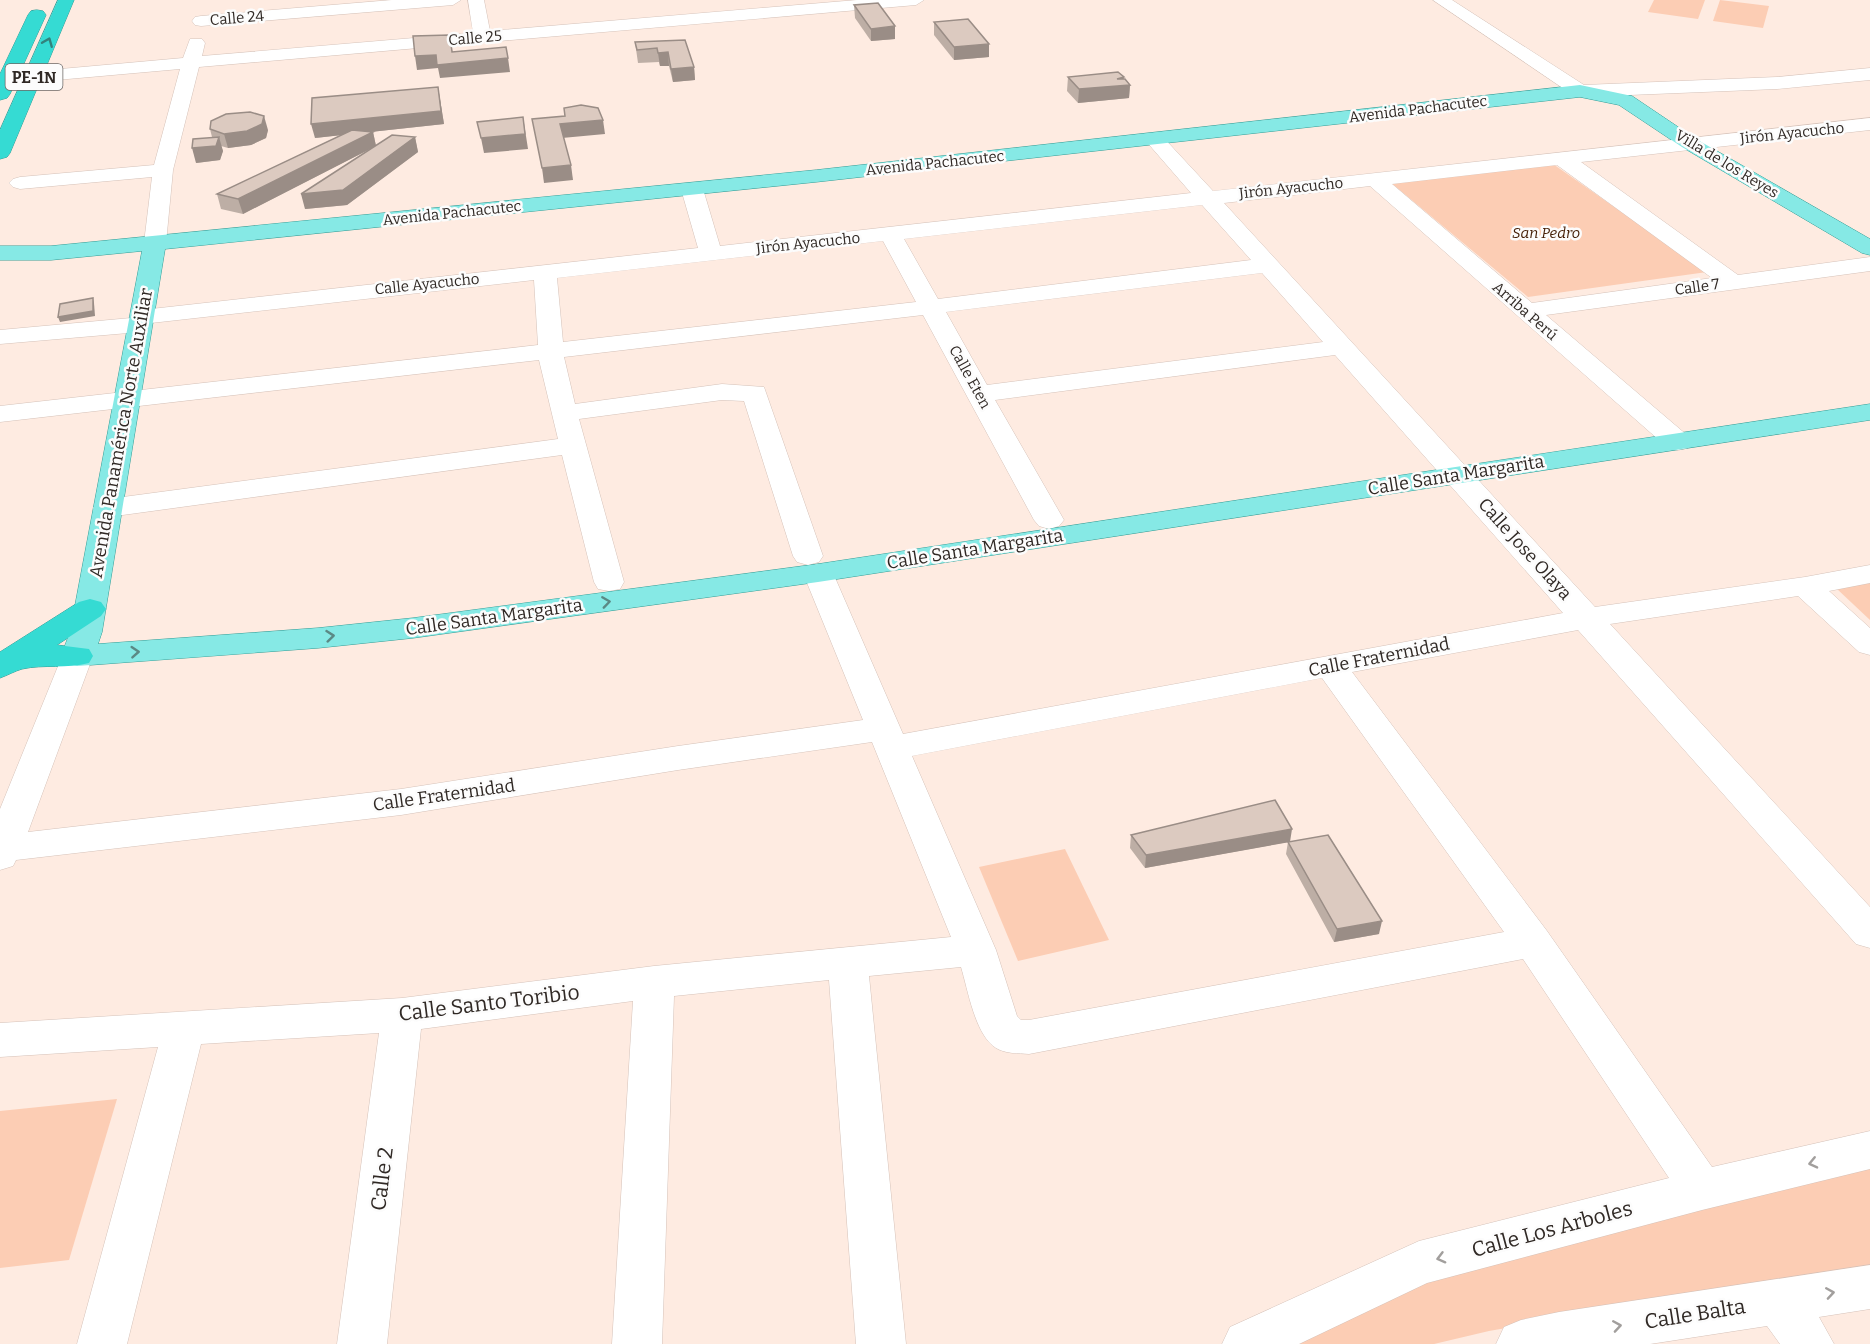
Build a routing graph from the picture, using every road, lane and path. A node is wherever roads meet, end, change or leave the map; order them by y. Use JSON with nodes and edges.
{"nodes":[{"id":1,"x":44,"y":0,"type":"edge"},
{"id":2,"x":66,"y":0,"type":"edge"},
{"id":3,"x":206,"y":0,"type":"edge"},
{"id":4,"x":453,"y":0,"type":"edge"},
{"id":5,"x":476,"y":0,"type":"edge"},
{"id":6,"x":691,"y":0,"type":"edge"},
{"id":7,"x":916,"y":0,"type":"edge"},
{"id":8,"x":1441,"y":0,"type":"edge"},
{"id":9,"x":699,"y":19,"type":"junction"},
{"id":10,"x":201,"y":21,"type":"junction"},
{"id":11,"x":482,"y":37,"type":"junction"},
{"id":12,"x":192,"y":62,"type":"junction"},
{"id":13,"x":1870,"y":74,"type":"edge"},
{"id":14,"x":34,"y":76,"type":"junction"},
{"id":15,"x":1580,"y":91,"type":"junction"},
{"id":16,"x":0,"y":94,"type":"edge"},
{"id":17,"x":1870,"y":124,"type":"edge"},
{"id":18,"x":1834,"y":129,"type":"junction"},
{"id":19,"x":1155,"y":140,"type":"junction"},
{"id":20,"x":1689,"y":143,"type":"junction"},
{"id":21,"x":1861,"y":144,"type":"dead end"},
{"id":22,"x":0,"y":153,"type":"edge"},
{"id":23,"x":1561,"y":158,"type":"junction"},
{"id":24,"x":164,"y":170,"type":"junction"},
{"id":25,"x":1374,"y":179,"type":"junction"},
{"id":26,"x":20,"y":183,"type":"dead end"},
{"id":27,"x":692,"y":189,"type":"junction"},
{"id":28,"x":1208,"y":198,"type":"junction"},
{"id":29,"x":890,"y":234,"type":"junction"},
{"id":30,"x":155,"y":243,"type":"junction"},
{"id":31,"x":1870,"y":248,"type":"edge"},
{"id":32,"x":711,"y":252,"type":"junction"},
{"id":33,"x":0,"y":253,"type":"edge"},
{"id":34,"x":1870,"y":264,"type":"edge"},
{"id":35,"x":1268,"y":265,"type":"junction"},
{"id":36,"x":545,"y":271,"type":"junction"},
{"id":37,"x":1732,"y":282,"type":"junction"},
{"id":38,"x":931,"y":306,"type":"junction"},
{"id":39,"x":1525,"y":311,"type":"junction"},
{"id":40,"x":141,"y":321,"type":"junction"},
{"id":41,"x":0,"y":337,"type":"edge"},
{"id":42,"x":1342,"y":347,"type":"junction"},
{"id":43,"x":551,"y":351,"type":"junction"},
{"id":44,"x":980,"y":394,"type":"junction"},
{"id":45,"x":1870,"y":394,"type":"edge"},
{"id":46,"x":127,"y":400,"type":"junction"},
{"id":47,"x":1870,"y":412,"type":"edge"},
{"id":48,"x":564,"y":413,"type":"junction"},
{"id":49,"x":0,"y":414,"type":"edge"},
{"id":50,"x":1668,"y":433,"type":"junction"},
{"id":51,"x":573,"y":445,"type":"junction"},
{"id":52,"x":1451,"y":467,"type":"junction"},
{"id":53,"x":108,"y":508,"type":"junction"},
{"id":54,"x":1049,"y":520,"type":"junction"},
{"id":55,"x":813,"y":564,"type":"junction"},
{"id":56,"x":1870,"y":574,"type":"edge"},
{"id":57,"x":609,"y":582,"type":"junction"},
{"id":58,"x":1805,"y":586,"type":"junction"},
{"id":59,"x":1587,"y":618,"type":"junction"},
{"id":60,"x":84,"y":632,"type":"junction"},
{"id":61,"x":1870,"y":645,"type":"edge"},
{"id":62,"x":7,"y":663,"type":"edge"},
{"id":63,"x":1330,"y":666,"type":"junction"},
{"id":64,"x":886,"y":738,"type":"junction"},
{"id":65,"x":2,"y":852,"type":"edge"},
{"id":66,"x":1870,"y":933,"type":"edge"},
{"id":67,"x":1533,"y":942,"type":"junction"},
{"id":68,"x":976,"y":950,"type":"junction"},
{"id":69,"x":848,"y":963,"type":"junction"},
{"id":70,"x":654,"y":982,"type":"junction"},
{"id":71,"x":402,"y":1015,"type":"junction"},
{"id":72,"x":184,"y":1028,"type":"junction"},
{"id":73,"x":0,"y":1040,"type":"edge"},
{"id":74,"x":1870,"y":1150,"type":"edge"},
{"id":75,"x":1702,"y":1190,"type":"junction"},
{"id":76,"x":1870,"y":1287,"type":"edge"},
{"id":77,"x":1778,"y":1301,"type":"junction"},
{"id":78,"x":1548,"y":1341,"type":"edge"},
{"id":79,"x":102,"y":1344,"type":"edge"},
{"id":80,"x":362,"y":1344,"type":"edge"},
{"id":81,"x":636,"y":1344,"type":"edge"},
{"id":82,"x":881,"y":1344,"type":"edge"},
{"id":83,"x":1246,"y":1344,"type":"edge"},
{"id":84,"x":1809,"y":1344,"type":"edge"}],
"edges":[{"from":1,"to":16,"type":"highway","number":"PE-1N"},
{"from":14,"to":2,"type":"highway","number":"PE-1N","one_way":true},
{"from":3,"to":10,"type":"street","name":"Avenida Panamérica Norte Auxiliar"},
{"from":4,"to":10,"type":"street","name":"Calle 24"},
{"from":5,"to":11,"type":"street"},
{"from":6,"to":9,"type":"street"},
{"from":7,"to":9,"type":"street","name":"Calle 25"},
{"from":8,"to":15,"type":"street"},
{"from":9,"to":11,"type":"street","name":"Calle 25"},
{"from":10,"to":12,"type":"street","name":"Avenida Panamérica Norte Auxiliar"},
{"from":11,"to":12,"type":"street","name":"Calle 25"},
{"from":12,"to":14,"type":"street","name":"Calle 25"},
{"from":12,"to":24,"type":"street","name":"Avenida Panamérica Norte Auxiliar"},
{"from":13,"to":15,"type":"street","name":"Avenida Pachacutec"},
{"from":14,"to":22,"type":"highway","number":"PE-1N"},
{"from":15,"to":19,"type":"main road","name":"Avenida Pachacutec"},
{"from":15,"to":20,"type":"main road","name":"Villa de los Reyes"},
{"from":17,"to":18,"type":"street","name":"Jirón Ayacucho"},
{"from":18,"to":20,"type":"street","name":"Jirón Ayacucho"},
{"from":18,"to":21,"type":"street"},
{"from":19,"to":27,"type":"main road","name":"Avenida Pachacutec"},
{"from":19,"to":28,"type":"street","name":"Calle Jose Olaya"},
{"from":20,"to":23,"type":"street","name":"Jirón Ayacucho"},
{"from":20,"to":31,"type":"main road","name":"Villa de los Reyes"},
{"from":23,"to":25,"type":"street","name":"Jirón Ayacucho"},
{"from":23,"to":37,"type":"street"},
{"from":24,"to":26,"type":"street"},
{"from":24,"to":30,"type":"street","name":"Avenida Panamérica Norte Auxiliar"},
{"from":25,"to":28,"type":"street","name":"Jirón Ayacucho"},
{"from":25,"to":39,"type":"street","name":"Arriba Perú"},
{"from":27,"to":30,"type":"main road","name":"Avenida Pachacutec"},
{"from":27,"to":32,"type":"street"},
{"from":28,"to":29,"type":"street","name":"Jirón Ayacucho"},
{"from":28,"to":35,"type":"street","name":"Calle Jose Olaya"},
{"from":29,"to":32,"type":"street","name":"Jirón Ayacucho"},
{"from":29,"to":38,"type":"street","name":"Calle Eten"},
{"from":30,"to":33,"type":"main road","name":"Avenida Pachacutec"},
{"from":30,"to":40,"type":"main road","name":"Avenida Panamérica Norte Auxiliar"},
{"from":32,"to":36,"type":"street","name":"Calle Ayacucho"},
{"from":34,"to":37,"type":"street","name":"Calle 7"},
{"from":35,"to":38,"type":"street"},
{"from":35,"to":42,"type":"street","name":"Calle Jose Olaya"},
{"from":36,"to":40,"type":"street","name":"Calle Ayacucho"},
{"from":36,"to":43,"type":"street"},
{"from":37,"to":39,"type":"street","name":"Calle 7"},
{"from":38,"to":43,"type":"street"},
{"from":38,"to":44,"type":"street","name":"Calle Eten"},
{"from":39,"to":50,"type":"street","name":"Arriba Perú"},
{"from":40,"to":41,"type":"street","name":"Calle Ayacucho"},
{"from":40,"to":46,"type":"main road","name":"Avenida Panamérica Norte Auxiliar"},
{"from":42,"to":44,"type":"street"},
{"from":42,"to":52,"type":"street","name":"Calle Jose Olaya"},
{"from":43,"to":46,"type":"street"},
{"from":43,"to":48,"type":"street"},
{"from":44,"to":54,"type":"street","name":"Calle Eten"},
{"from":45,"to":50,"type":"main road","name":"Calle Santa Margarita"},
{"from":46,"to":49,"type":"street"},
{"from":46,"to":53,"type":"main road","name":"Avenida Panamérica Norte Auxiliar"},
{"from":47,"to":50,"type":"main road","name":"Calle Santa Margarita"},
{"from":48,"to":51,"type":"street"},
{"from":48,"to":55,"type":"street"},
{"from":50,"to":52,"type":"main road","name":"Calle Santa Margarita"},
{"from":51,"to":53,"type":"street"},
{"from":51,"to":57,"type":"street"},
{"from":52,"to":54,"type":"main road","name":"Calle Santa Margarita"},
{"from":52,"to":55,"type":"main road","name":"Calle Santa Margarita"},
{"from":52,"to":59,"type":"street","name":"Calle Jose Olaya"},
{"from":53,"to":60,"type":"main road","name":"Avenida Panamérica Norte Auxiliar"},
{"from":54,"to":55,"type":"main road","name":"Calle Santa Margarita"},
{"from":55,"to":57,"type":"main road","name":"Calle Santa Margarita"},
{"from":60,"to":55,"type":"main road","name":"Calle Santa Margarita","one_way":true},
{"from":55,"to":64,"type":"street"},
{"from":56,"to":58,"type":"street","name":"Calle Fraternidad"},
{"from":57,"to":60,"type":"main road","name":"Calle Santa Margarita"},
{"from":58,"to":59,"type":"street","name":"Calle Fraternidad"},
{"from":58,"to":61,"type":"street"},
{"from":59,"to":63,"type":"street","name":"Calle Fraternidad"},
{"from":59,"to":66,"type":"street","name":"Calle Jose Olaya"},
{"from":60,"to":62,"type":"highway"},
{"from":60,"to":62,"type":"highway"},
{"from":60,"to":65,"type":"street","name":"Avenida Panamérica Norte Auxiliar"},
{"from":63,"to":64,"type":"street","name":"Calle Fraternidad"},
{"from":63,"to":67,"type":"street"},
{"from":64,"to":65,"type":"street","name":"Calle Fraternidad"},
{"from":64,"to":68,"type":"street"},
{"from":67,"to":68,"type":"street"},
{"from":67,"to":75,"type":"street"},
{"from":68,"to":69,"type":"street","name":"Calle Santo Toribio"},
{"from":69,"to":70,"type":"street","name":"Calle Santo Toribio"},
{"from":69,"to":82,"type":"street"},
{"from":70,"to":71,"type":"street","name":"Calle Santo Toribio"},
{"from":70,"to":81,"type":"street"},
{"from":71,"to":72,"type":"street","name":"Calle Santo Toribio"},
{"from":71,"to":80,"type":"street","name":"Calle 2"},
{"from":72,"to":73,"type":"street","name":"Calle Santo Toribio"},
{"from":72,"to":79,"type":"street"},
{"from":74,"to":75,"type":"street","name":"Calle Los Arboles","one_way":true},
{"from":75,"to":83,"type":"street","name":"Calle Los Arboles","one_way":true},
{"from":77,"to":76,"type":"street","name":"Calle Balta","one_way":true},
{"from":78,"to":77,"type":"street","name":"Calle Balta","one_way":true},
{"from":77,"to":84,"type":"street"}]}
